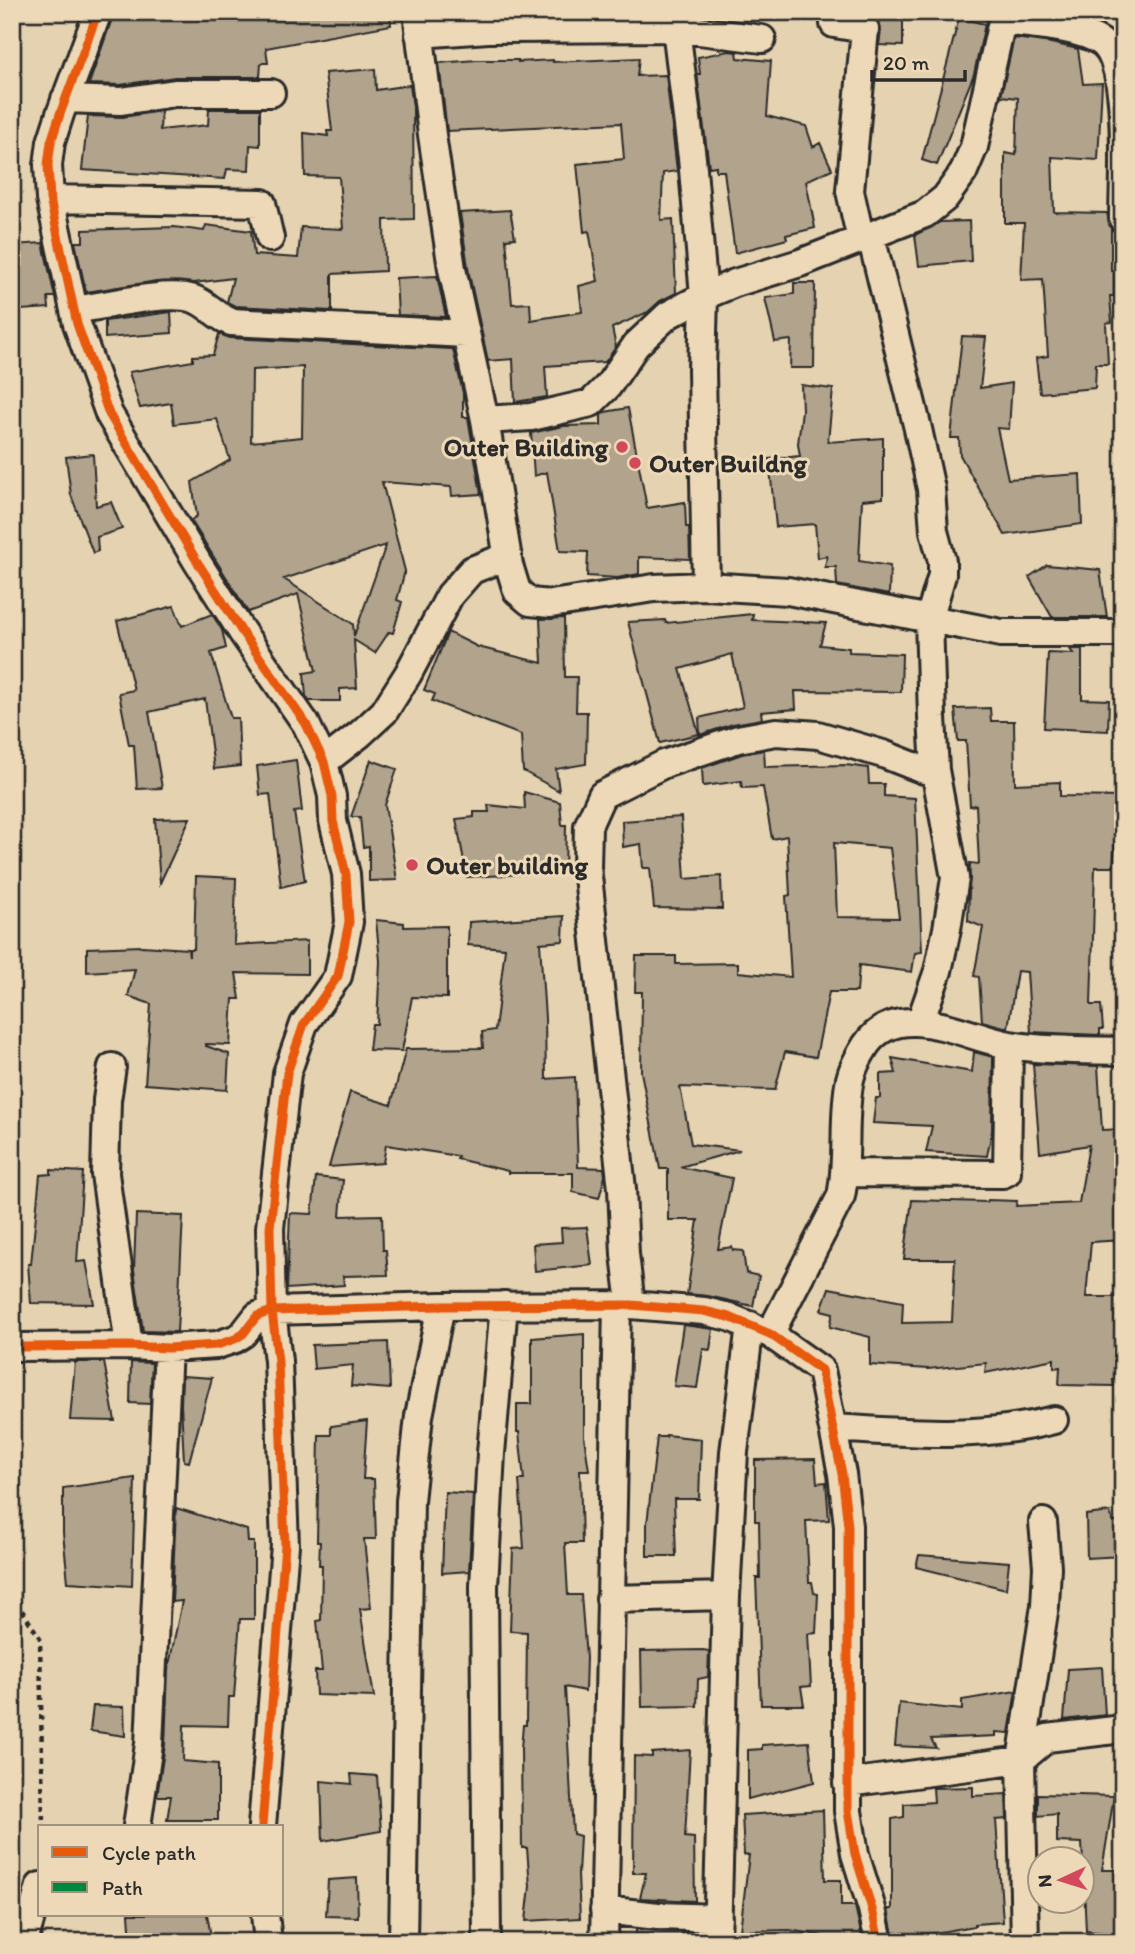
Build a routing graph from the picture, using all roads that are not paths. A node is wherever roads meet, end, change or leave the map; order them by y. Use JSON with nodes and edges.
{"nodes":[{"id":1,"x":99,"y":12,"type":"edge"},
{"id":2,"x":1003,"y":17,"type":"edge"},
{"id":3,"x":418,"y":23,"type":"edge"},
{"id":4,"x":834,"y":24,"type":"dead end"},
{"id":5,"x":676,"y":28,"type":"junction"},
{"id":6,"x":762,"y":39,"type":"dead end"},
{"id":7,"x":271,"y":93,"type":"dead end"},
{"id":8,"x":65,"y":99,"type":"junction"},
{"id":9,"x":50,"y":200,"type":"junction"},
{"id":10,"x":1123,"y":219,"type":"edge"},
{"id":11,"x":270,"y":238,"type":"dead end"},
{"id":12,"x":866,"y":238,"type":"junction"},
{"id":13,"x":704,"y":296,"type":"junction"},
{"id":14,"x":74,"y":310,"type":"junction"},
{"id":15,"x":466,"y":334,"type":"junction"},
{"id":16,"x":485,"y":420,"type":"junction"},
{"id":17,"x":508,"y":556,"type":"junction"},
{"id":18,"x":706,"y":586,"type":"junction"},
{"id":19,"x":929,"y":619,"type":"junction"},
{"id":20,"x":1123,"y":633,"type":"edge"},
{"id":21,"x":324,"y":762,"type":"junction"},
{"id":22,"x":935,"y":770,"type":"junction"},
{"id":23,"x":920,"y":1022,"type":"junction"},
{"id":24,"x":1009,"y":1045,"type":"junction"},
{"id":25,"x":1123,"y":1051,"type":"edge"},
{"id":26,"x":112,"y":1067,"type":"dead end"},
{"id":27,"x":846,"y":1172,"type":"junction"},
{"id":28,"x":441,"y":1306,"type":"junction"},
{"id":29,"x":504,"y":1306,"type":"junction"},
{"id":30,"x":624,"y":1306,"type":"junction"},
{"id":31,"x":272,"y":1311,"type":"junction"},
{"id":32,"x":760,"y":1329,"type":"junction"},
{"id":33,"x":129,"y":1346,"type":"junction"},
{"id":34,"x":168,"y":1348,"type":"junction"},
{"id":35,"x":15,"y":1358,"type":"edge"},
{"id":36,"x":1054,"y":1420,"type":"dead end"},
{"id":37,"x":832,"y":1429,"type":"junction"},
{"id":38,"x":1043,"y":1522,"type":"dead end"},
{"id":39,"x":726,"y":1595,"type":"junction"},
{"id":40,"x":610,"y":1600,"type":"junction"},
{"id":41,"x":1123,"y":1729,"type":"edge"},
{"id":42,"x":1021,"y":1760,"type":"junction"},
{"id":43,"x":847,"y":1783,"type":"junction"},
{"id":44,"x":136,"y":1825,"type":"edge"},
{"id":45,"x":262,"y":1825,"type":"edge"},
{"id":46,"x":38,"y":1893,"type":"edge"},
{"id":47,"x":604,"y":1910,"type":"junction"},
{"id":48,"x":265,"y":1916,"type":"edge"},
{"id":49,"x":718,"y":1930,"type":"edge"},
{"id":50,"x":24,"y":1942,"type":"edge"},
{"id":51,"x":268,"y":1942,"type":"edge"},
{"id":52,"x":403,"y":1942,"type":"edge"},
{"id":53,"x":487,"y":1942,"type":"edge"},
{"id":54,"x":604,"y":1942,"type":"edge"},
{"id":55,"x":879,"y":1942,"type":"edge"},
{"id":56,"x":1024,"y":1942,"type":"edge"}],
"edges":[{"from":1,"to":8,"type":"street"},
{"from":2,"to":10,"type":"street"},
{"from":2,"to":12,"type":"street"},
{"from":3,"to":5,"type":"street"},
{"from":3,"to":15,"type":"street"},
{"from":4,"to":12,"type":"street"},
{"from":5,"to":6,"type":"street"},
{"from":5,"to":13,"type":"street"},
{"from":7,"to":8,"type":"street"},
{"from":8,"to":9,"type":"street"},
{"from":9,"to":11,"type":"street"},
{"from":9,"to":14,"type":"street"},
{"from":12,"to":13,"type":"street"},
{"from":12,"to":19,"type":"street"},
{"from":13,"to":16,"type":"street"},
{"from":13,"to":18,"type":"street"},
{"from":14,"to":15,"type":"street"},
{"from":14,"to":21,"type":"street"},
{"from":15,"to":16,"type":"street"},
{"from":16,"to":17,"type":"street"},
{"from":17,"to":18,"type":"street"},
{"from":17,"to":21,"type":"street"},
{"from":18,"to":19,"type":"street"},
{"from":19,"to":20,"type":"street"},
{"from":19,"to":22,"type":"street"},
{"from":21,"to":31,"type":"street"},
{"from":22,"to":23,"type":"street"},
{"from":22,"to":30,"type":"street"},
{"from":23,"to":24,"type":"street"},
{"from":23,"to":27,"type":"street"},
{"from":24,"to":25,"type":"street"},
{"from":24,"to":27,"type":"street"},
{"from":26,"to":33,"type":"street"},
{"from":27,"to":32,"type":"street"},
{"from":28,"to":29,"type":"street"},
{"from":28,"to":31,"type":"street"},
{"from":28,"to":52,"type":"street"},
{"from":29,"to":30,"type":"street"},
{"from":29,"to":53,"type":"street"},
{"from":30,"to":32,"type":"street"},
{"from":30,"to":40,"type":"street"},
{"from":31,"to":34,"type":"street"},
{"from":31,"to":45,"type":"street"},
{"from":32,"to":37,"type":"street"},
{"from":32,"to":39,"type":"street"},
{"from":33,"to":34,"type":"street"},
{"from":33,"to":35,"type":"street"},
{"from":34,"to":44,"type":"street"},
{"from":36,"to":37,"type":"street"},
{"from":37,"to":43,"type":"street"},
{"from":38,"to":42,"type":"street"},
{"from":39,"to":40,"type":"street"},
{"from":39,"to":49,"type":"street"},
{"from":40,"to":47,"type":"street"},
{"from":41,"to":42,"type":"street"},
{"from":42,"to":43,"type":"street"},
{"from":42,"to":56,"type":"street"},
{"from":43,"to":55,"type":"street"},
{"from":46,"to":50,"type":"street"},
{"from":47,"to":49,"type":"street"},
{"from":47,"to":54,"type":"street"},
{"from":48,"to":51,"type":"street"}]}
